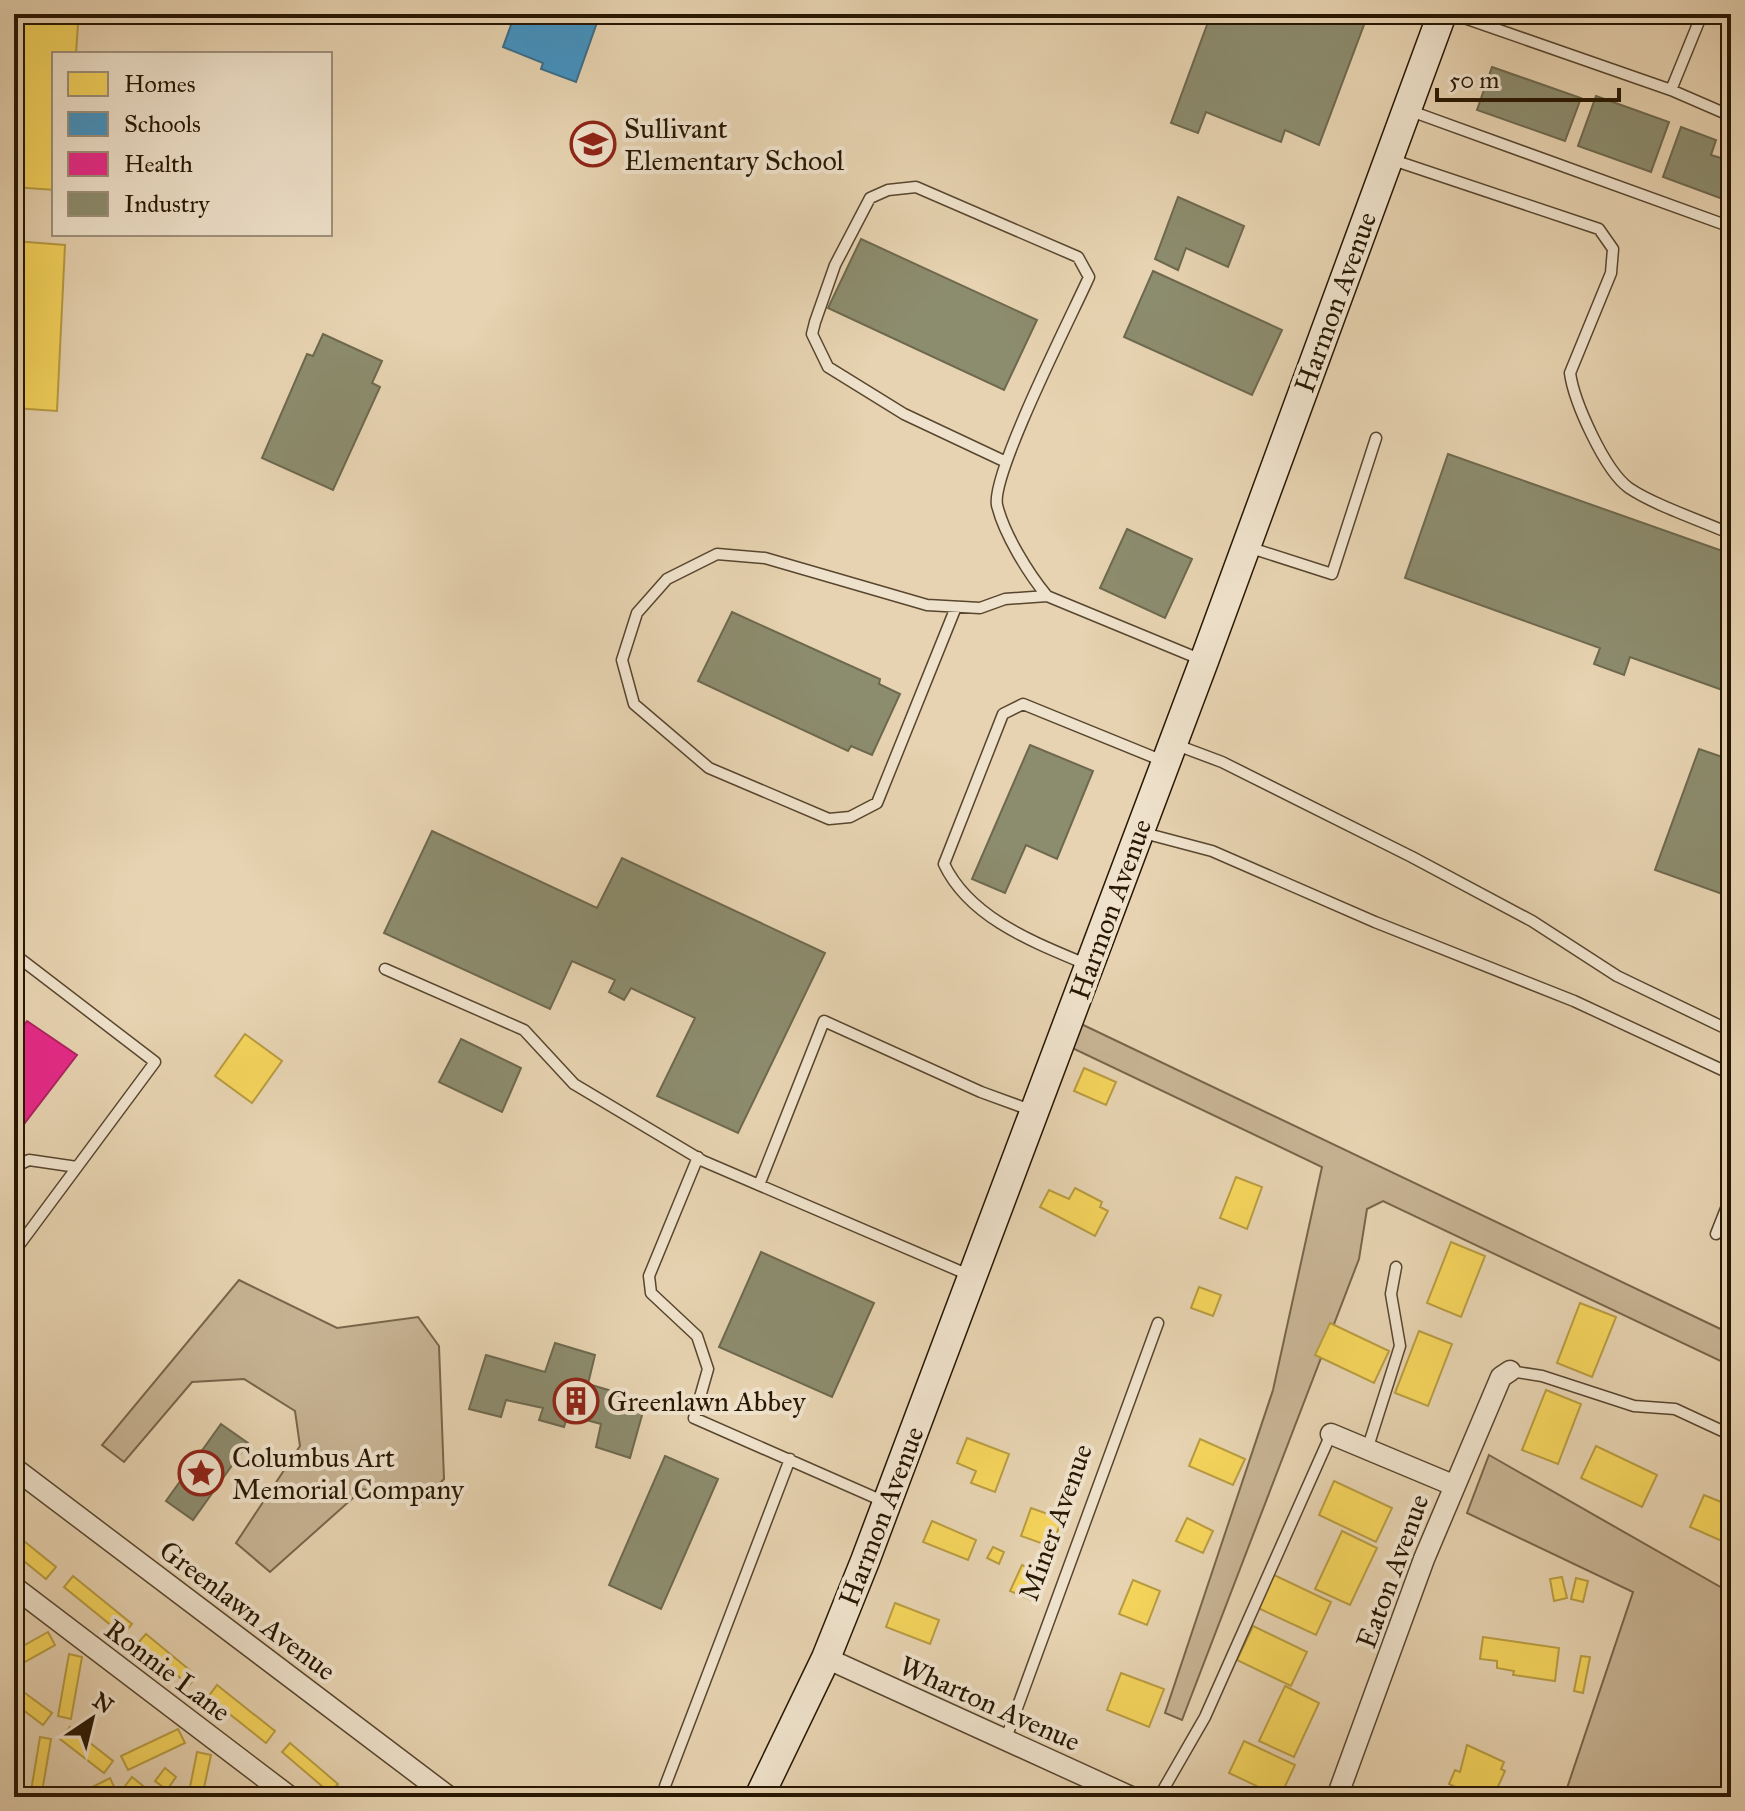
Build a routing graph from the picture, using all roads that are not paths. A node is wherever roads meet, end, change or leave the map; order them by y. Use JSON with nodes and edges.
{"nodes":[{"id":1,"x":1442,"y":14,"type":"edge"},
{"id":2,"x":1453,"y":14,"type":"edge"},
{"id":3,"x":1702,"y":14,"type":"edge"},
{"id":4,"x":1671,"y":90,"type":"junction"},
{"id":5,"x":1406,"y":110,"type":"junction"},
{"id":6,"x":1731,"y":116,"type":"edge"},
{"id":7,"x":1388,"y":159,"type":"junction"},
{"id":8,"x":1731,"y":227,"type":"edge"},
{"id":9,"x":1376,"y":438,"type":"dead end"},
{"id":10,"x":1006,"y":462,"type":"junction"},
{"id":11,"x":1731,"y":534,"type":"edge"},
{"id":12,"x":1246,"y":547,"type":"junction"},
{"id":13,"x":1047,"y":596,"type":"junction"},
{"id":14,"x":956,"y":607,"type":"junction"},
{"id":15,"x":1204,"y":661,"type":"junction"},
{"id":16,"x":1169,"y":753,"type":"junction"},
{"id":17,"x":1138,"y":832,"type":"junction"},
{"id":18,"x":14,"y":954,"type":"edge"},
{"id":19,"x":1089,"y":965,"type":"junction"},
{"id":20,"x":385,"y":969,"type":"dead end"},
{"id":21,"x":1731,"y":1031,"type":"edge"},
{"id":22,"x":1731,"y":1074,"type":"edge"},
{"id":23,"x":1035,"y":1112,"type":"junction"},
{"id":24,"x":698,"y":1157,"type":"junction"},
{"id":25,"x":14,"y":1167,"type":"edge"},
{"id":26,"x":77,"y":1167,"type":"junction"},
{"id":27,"x":759,"y":1185,"type":"junction"},
{"id":28,"x":1731,"y":1196,"type":"edge"},
{"id":29,"x":1716,"y":1234,"type":"dead end"},
{"id":30,"x":14,"y":1252,"type":"edge"},
{"id":31,"x":1396,"y":1267,"type":"dead end"},
{"id":32,"x":971,"y":1275,"type":"junction"},
{"id":33,"x":1158,"y":1323,"type":"dead end"},
{"id":34,"x":1510,"y":1371,"type":"joint"},
{"id":35,"x":1331,"y":1434,"type":"joint"},
{"id":36,"x":1731,"y":1435,"type":"edge"},
{"id":37,"x":1367,"y":1450,"type":"junction"},
{"id":38,"x":790,"y":1459,"type":"junction"},
{"id":39,"x":14,"y":1468,"type":"edge"},
{"id":40,"x":1453,"y":1485,"type":"junction"},
{"id":41,"x":887,"y":1503,"type":"junction"},
{"id":42,"x":14,"y":1587,"type":"edge"},
{"id":43,"x":826,"y":1658,"type":"junction"},
{"id":44,"x":1005,"y":1741,"type":"junction"},
{"id":45,"x":665,"y":1786,"type":"dead end"},
{"id":46,"x":1123,"y":1795,"type":"edge"},
{"id":47,"x":290,"y":1797,"type":"edge"},
{"id":48,"x":449,"y":1797,"type":"edge"},
{"id":49,"x":759,"y":1797,"type":"edge"},
{"id":50,"x":1159,"y":1797,"type":"edge"},
{"id":51,"x":1337,"y":1797,"type":"edge"}],
"edges":[{"from":1,"to":5,"type":"main road","name":"Harmon Avenue"},
{"from":2,"to":4,"type":"lane"},
{"from":3,"to":4,"type":"lane"},
{"from":4,"to":6,"type":"lane"},
{"from":5,"to":7,"type":"main road","name":"Harmon Avenue"},
{"from":5,"to":8,"type":"lane"},
{"from":7,"to":11,"type":"lane"},
{"from":7,"to":12,"type":"main road","name":"Harmon Avenue"},
{"from":9,"to":12,"type":"lane"},
{"from":10,"to":10,"type":"lane"},
{"from":10,"to":13,"type":"lane"},
{"from":12,"to":15,"type":"main road","name":"Harmon Avenue"},
{"from":13,"to":14,"type":"lane"},
{"from":13,"to":15,"type":"lane"},
{"from":14,"to":14,"type":"lane"},
{"from":15,"to":16,"type":"main road","name":"Harmon Avenue"},
{"from":16,"to":17,"type":"main road","name":"Harmon Avenue"},
{"from":16,"to":19,"type":"lane"},
{"from":16,"to":21,"type":"lane"},
{"from":17,"to":19,"type":"main road","name":"Harmon Avenue"},
{"from":17,"to":22,"type":"lane"},
{"from":18,"to":26,"type":"lane"},
{"from":19,"to":23,"type":"main road","name":"Harmon Avenue"},
{"from":20,"to":24,"type":"lane"},
{"from":23,"to":27,"type":"lane"},
{"from":23,"to":32,"type":"main road","name":"Harmon Avenue"},
{"from":24,"to":27,"type":"lane"},
{"from":24,"to":38,"type":"lane"},
{"from":25,"to":26,"type":"lane"},
{"from":26,"to":30,"type":"lane"},
{"from":27,"to":32,"type":"lane"},
{"from":28,"to":29,"type":"lane"},
{"from":31,"to":37,"type":"lane"},
{"from":32,"to":41,"type":"main road","name":"Harmon Avenue"},
{"from":33,"to":44,"type":"lane","name":"Miner Avenue"},
{"from":34,"to":36,"type":"lane"},
{"from":34,"to":40,"type":"street","name":"Eaton Avenue"},
{"from":35,"to":37,"type":"street"},
{"from":35,"to":50,"type":"lane"},
{"from":37,"to":40,"type":"street"},
{"from":38,"to":41,"type":"lane"},
{"from":38,"to":45,"type":"lane"},
{"from":39,"to":48,"type":"street","name":"Greenlawn Avenue"},
{"from":40,"to":51,"type":"street","name":"Eaton Avenue"},
{"from":41,"to":43,"type":"main road","name":"Harmon Avenue"},
{"from":42,"to":47,"type":"street","name":"Ronnie Lane"},
{"from":43,"to":44,"type":"street","name":"Wharton Avenue"},
{"from":43,"to":49,"type":"main road","name":"Harmon Avenue"},
{"from":44,"to":46,"type":"street","name":"Wharton Avenue"}]}
